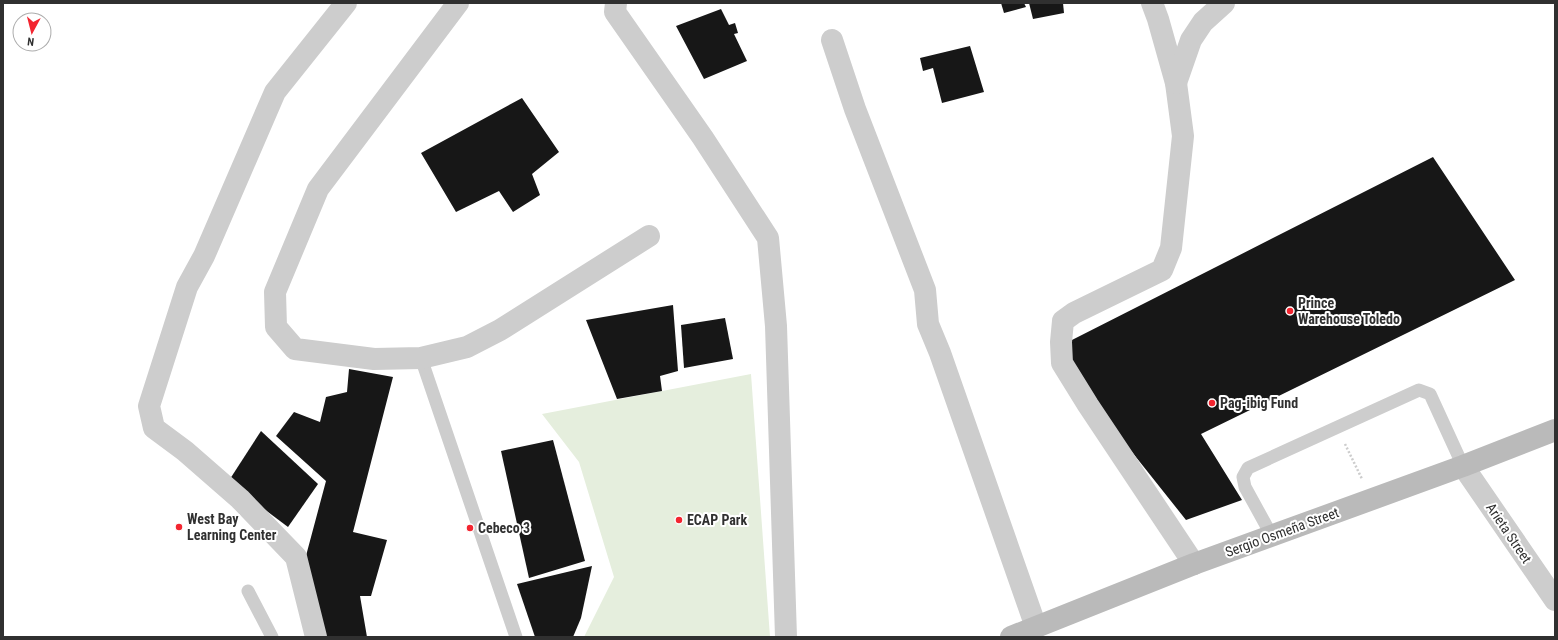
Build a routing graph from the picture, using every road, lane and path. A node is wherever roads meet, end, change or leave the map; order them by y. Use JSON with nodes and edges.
{"nodes":[{"id":1,"x":346,"y":3,"type":"edge"},
{"id":2,"x":458,"y":3,"type":"edge"},
{"id":3,"x":616,"y":3,"type":"edge"},
{"id":4,"x":1152,"y":3,"type":"edge"},
{"id":5,"x":1224,"y":3,"type":"edge"},
{"id":6,"x":832,"y":40,"type":"dead end"},
{"id":7,"x":1176,"y":83,"type":"junction"},
{"id":8,"x":649,"y":236,"type":"dead end"},
{"id":9,"x":421,"y":358,"type":"junction"},
{"id":10,"x":1337,"y":427,"type":"junction"},
{"id":11,"x":1555,"y":430,"type":"edge"},
{"id":12,"x":1463,"y":466,"type":"junction"},
{"id":13,"x":1372,"y":500,"type":"junction"},
{"id":14,"x":1272,"y":536,"type":"junction"},
{"id":15,"x":1194,"y":564,"type":"junction"},
{"id":16,"x":248,"y":591,"type":"dead end"},
{"id":17,"x":1555,"y":600,"type":"edge"},
{"id":18,"x":1036,"y":627,"type":"junction"},
{"id":19,"x":272,"y":637,"type":"edge"},
{"id":20,"x":316,"y":637,"type":"edge"},
{"id":21,"x":516,"y":637,"type":"edge"},
{"id":22,"x":786,"y":637,"type":"edge"},
{"id":23,"x":1011,"y":637,"type":"edge"}],
"edges":[{"from":1,"to":20,"type":"street"},
{"from":2,"to":9,"type":"street"},
{"from":3,"to":22,"type":"street"},
{"from":4,"to":7,"type":"street"},
{"from":5,"to":7,"type":"street"},
{"from":6,"to":18,"type":"street"},
{"from":7,"to":15,"type":"street"},
{"from":8,"to":9,"type":"street"},
{"from":9,"to":21,"type":"lane"},
{"from":10,"to":12,"type":"lane"},
{"from":10,"to":13,"type":"path"},
{"from":10,"to":14,"type":"lane"},
{"from":11,"to":12,"type":"main road","name":"Sergio Osmeña Street"},
{"from":12,"to":13,"type":"main road","name":"Sergio Osmeña Street"},
{"from":12,"to":17,"type":"street","name":"Arieta Street"},
{"from":13,"to":14,"type":"main road","name":"Sergio Osmeña Street"},
{"from":14,"to":15,"type":"main road","name":"Sergio Osmeña Street"},
{"from":15,"to":18,"type":"main road","name":"Sergio Osmeña Street"},
{"from":16,"to":19,"type":"lane"},
{"from":18,"to":23,"type":"main road","name":"Sergio Osmeña Street"}]}
